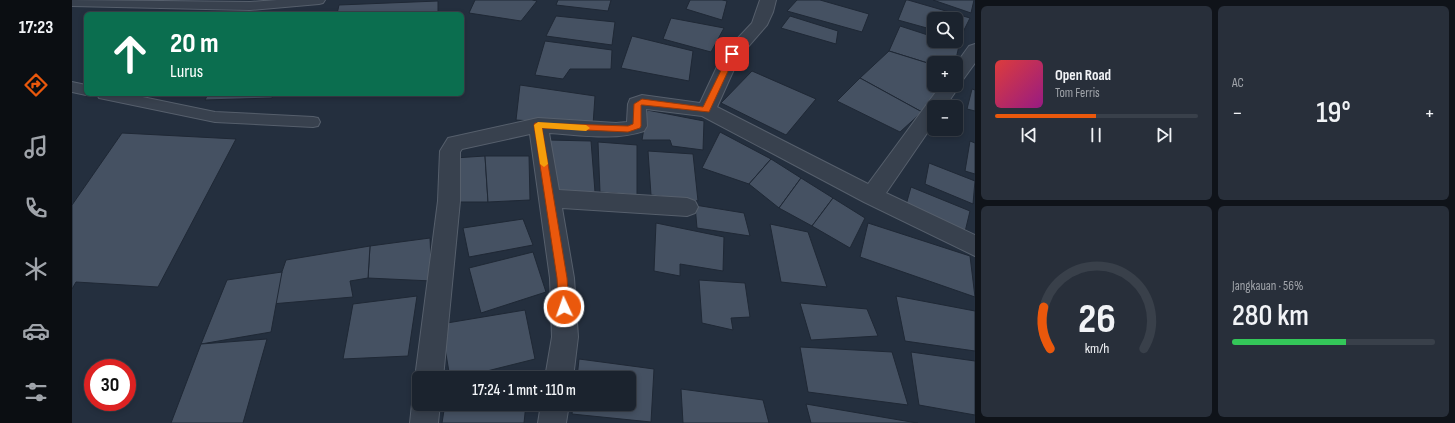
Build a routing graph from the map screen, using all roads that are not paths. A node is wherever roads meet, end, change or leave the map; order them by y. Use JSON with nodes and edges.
{"nodes":[{"id":1,"x":319,"y":0,"type":"edge"},
{"id":2,"x":768,"y":0,"type":"edge"},
{"id":3,"x":72,"y":2,"type":"edge"},
{"id":4,"x":253,"y":10,"type":"edge"},
{"id":5,"x":975,"y":50,"type":"edge"},
{"id":6,"x":963,"y":67,"type":"edge"},
{"id":7,"x":72,"y":87,"type":"edge"},
{"id":8,"x":84,"y":90,"type":"edge"},
{"id":9,"x":114,"y":96,"type":"edge"},
{"id":10,"x":706,"y":110,"type":"junction"},
{"id":11,"x":927,"y":118,"type":"edge"},
{"id":12,"x":313,"y":122,"type":"dead end"},
{"id":13,"x":538,"y":125,"type":"junction"},
{"id":14,"x":872,"y":196,"type":"junction"},
{"id":15,"x":549,"y":198,"type":"junction"},
{"id":16,"x":687,"y":207,"type":"dead end"},
{"id":17,"x":975,"y":246,"type":"edge"},
{"id":18,"x":430,"y":371,"type":"edge"},
{"id":19,"x":560,"y":371,"type":"edge"},
{"id":20,"x":425,"y":411,"type":"edge"},
{"id":21,"x":554,"y":411,"type":"edge"},
{"id":22,"x":424,"y":423,"type":"edge"},
{"id":23,"x":552,"y":423,"type":"edge"}],
"edges":[{"from":1,"to":4,"type":"lane"},
{"from":2,"to":10,"type":"street"},
{"from":3,"to":4,"type":"lane"},
{"from":5,"to":6,"type":"street"},
{"from":7,"to":8,"type":"lane"},
{"from":9,"to":12,"type":"lane"},
{"from":10,"to":13,"type":"street"},
{"from":10,"to":14,"type":"street"},
{"from":11,"to":14,"type":"street"},
{"from":13,"to":15,"type":"street"},
{"from":13,"to":18,"type":"street"},
{"from":14,"to":17,"type":"street"},
{"from":15,"to":16,"type":"street"},
{"from":15,"to":19,"type":"street"},
{"from":20,"to":22,"type":"street"},
{"from":21,"to":23,"type":"street"}]}
